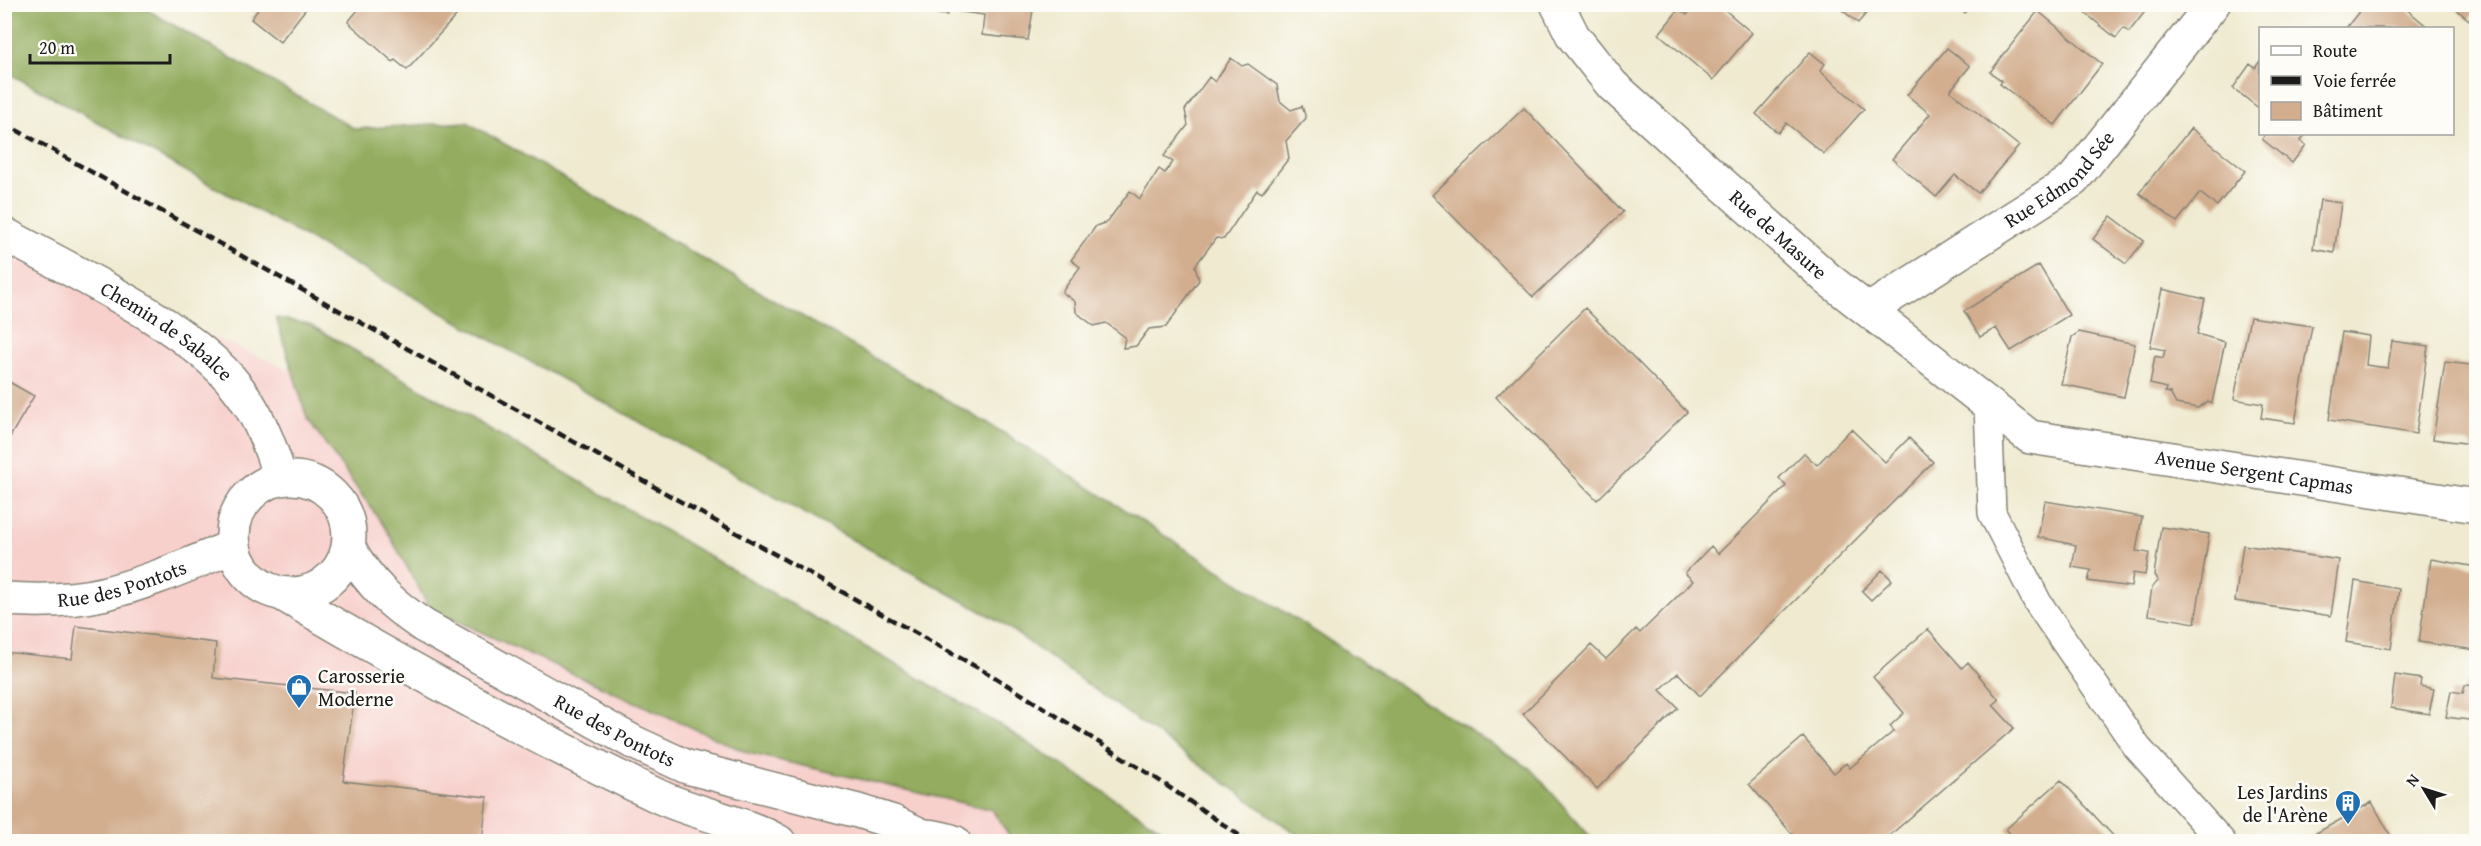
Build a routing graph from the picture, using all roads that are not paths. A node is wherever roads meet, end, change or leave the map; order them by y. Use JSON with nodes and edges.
{"nodes":[{"id":1,"x":1557,"y":4,"type":"edge"},
{"id":2,"x":2213,"y":4,"type":"edge"},
{"id":3,"x":4,"y":234,"type":"edge"},
{"id":4,"x":1869,"y":310,"type":"junction"},
{"id":5,"x":1988,"y":404,"type":"junction"},
{"id":6,"x":2030,"y":437,"type":"joint"},
{"id":7,"x":280,"y":478,"type":"junction"},
{"id":8,"x":2476,"y":506,"type":"edge"},
{"id":9,"x":234,"y":546,"type":"junction"},
{"id":10,"x":349,"y":549,"type":"junction"},
{"id":11,"x":284,"y":595,"type":"junction"},
{"id":12,"x":4,"y":599,"type":"edge"},
{"id":13,"x":910,"y":838,"type":"edge"},
{"id":14,"x":779,"y":842,"type":"edge"},
{"id":15,"x":954,"y":842,"type":"edge"},
{"id":16,"x":2222,"y":842,"type":"edge"}],
"edges":[{"from":1,"to":4,"type":"street","name":"Rue de Masure"},
{"from":2,"to":4,"type":"street","name":"Rue Edmond Sée"},
{"from":3,"to":7,"type":"street","name":"Chemin de Sabalce"},
{"from":4,"to":5,"type":"street","name":"Rue de Masure"},
{"from":5,"to":6,"type":"street","name":"Rue de Masure"},
{"from":5,"to":16,"type":"lane"},
{"from":6,"to":8,"type":"street","name":"Avenue Sergent Capmas"},
{"from":7,"to":9,"type":"street"},
{"from":7,"to":10,"type":"street"},
{"from":9,"to":11,"type":"street"},
{"from":9,"to":12,"type":"street","name":"Rue des Pontots"},
{"from":10,"to":11,"type":"street"},
{"from":10,"to":13,"type":"street","name":"Rue des Pontots"},
{"from":11,"to":14,"type":"street","name":"Rue des Pontots"},
{"from":13,"to":15,"type":"street","name":"Rue des Pontots"}]}
